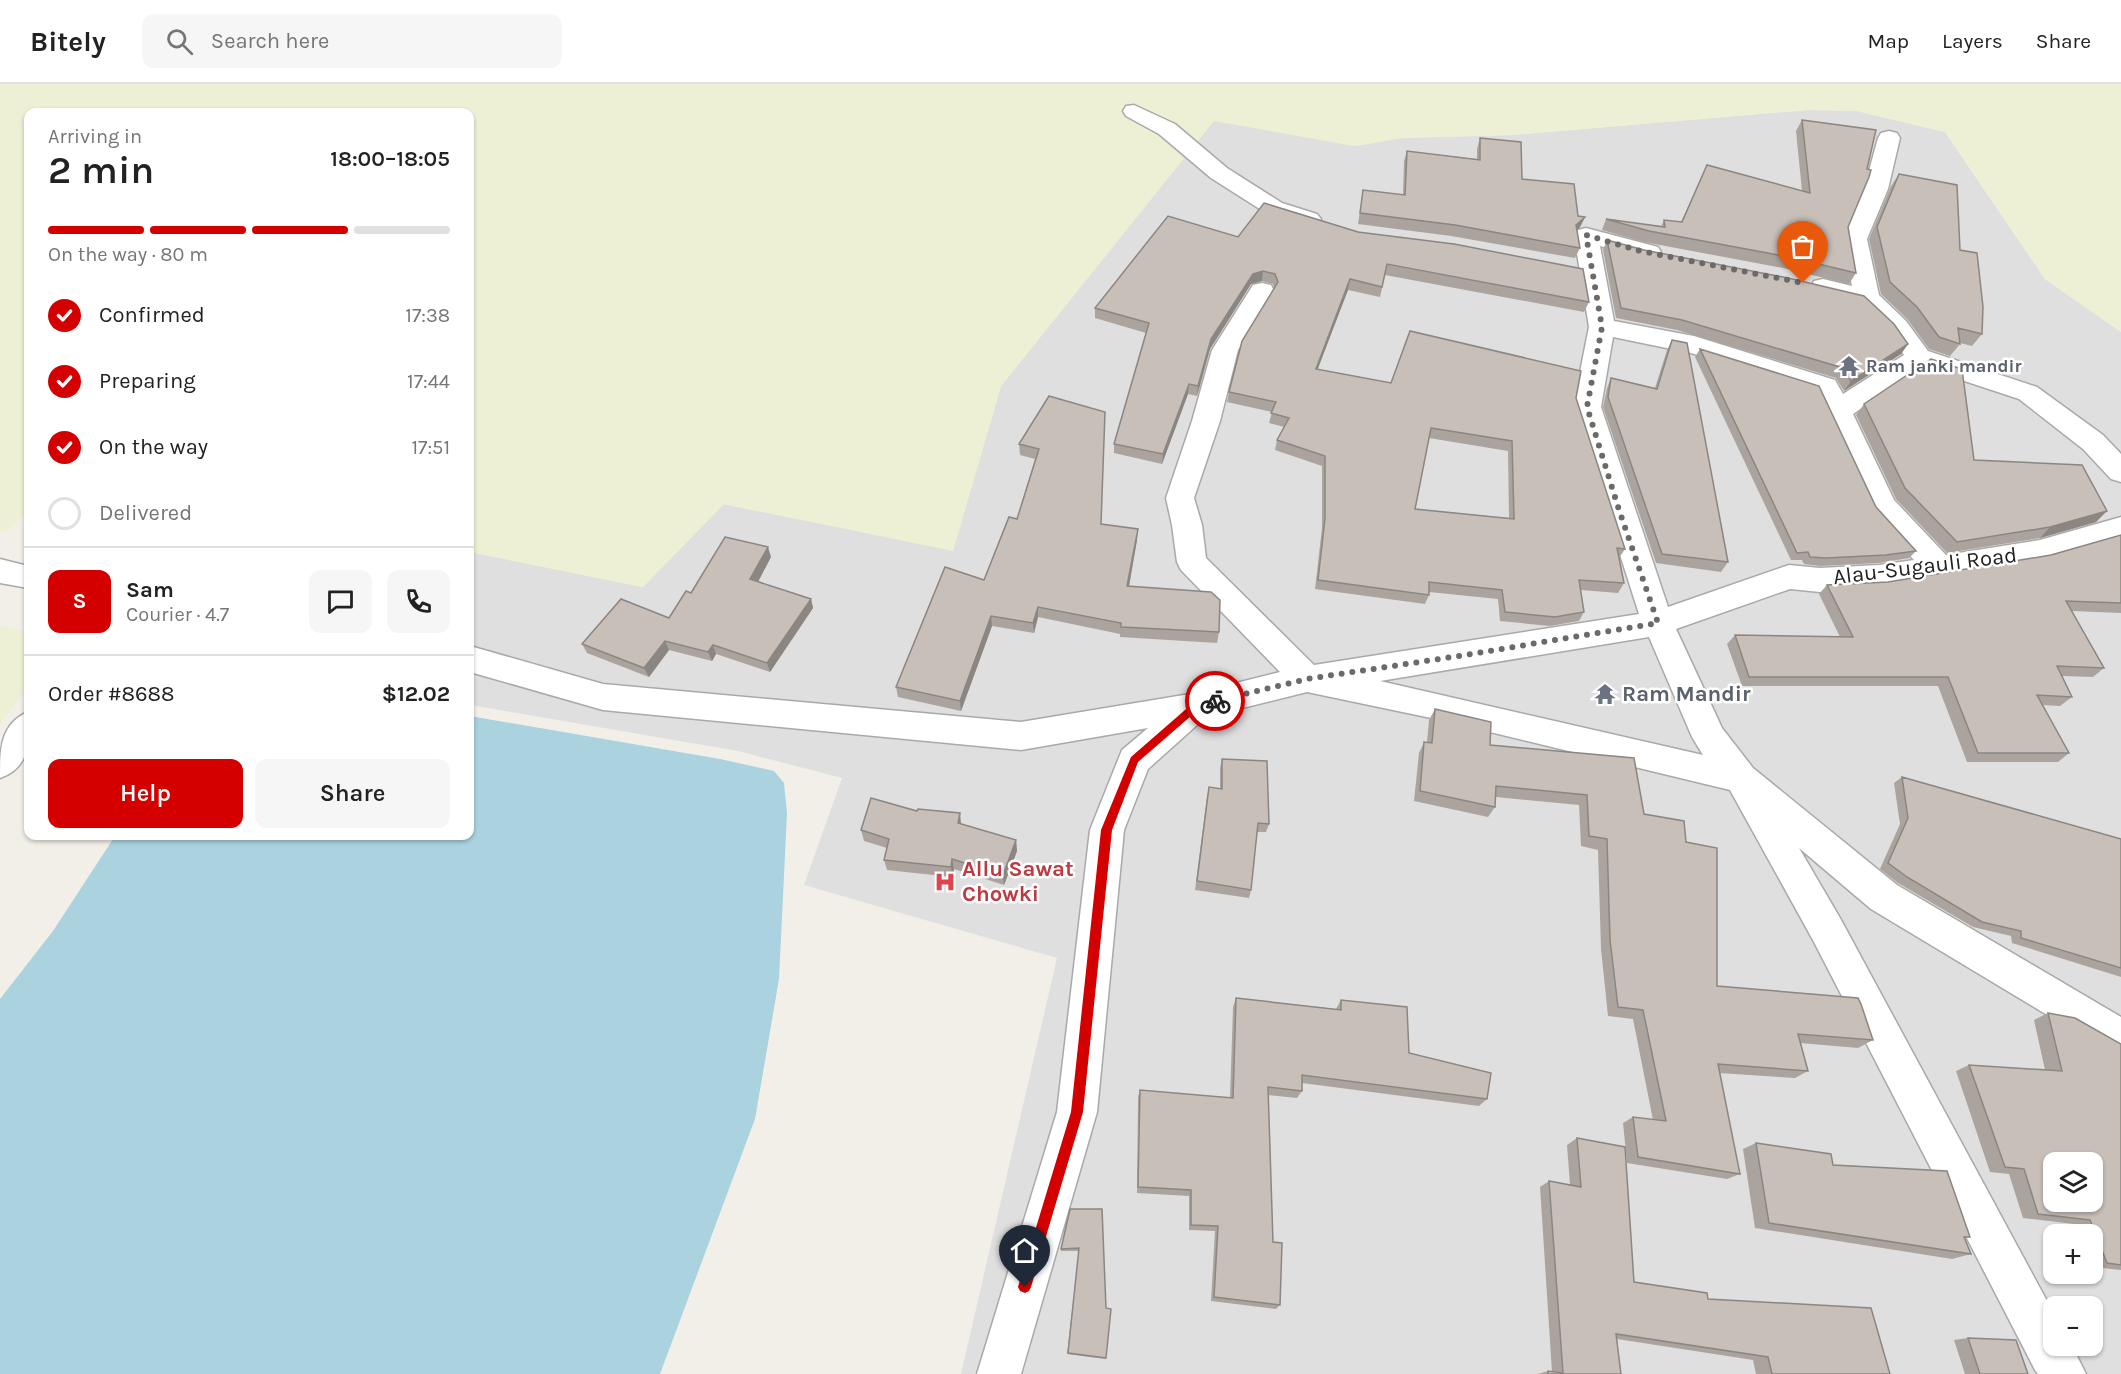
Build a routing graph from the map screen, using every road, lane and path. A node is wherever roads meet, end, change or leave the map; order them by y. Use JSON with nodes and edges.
{"nodes":[{"id":1,"x":1134,"y":111,"type":"dead end"},
{"id":2,"x":1889,"y":138,"type":"dead end"},
{"id":3,"x":1335,"y":226,"type":"edge"},
{"id":4,"x":1672,"y":257,"type":"edge"},
{"id":5,"x":1803,"y":283,"type":"edge"},
{"id":6,"x":1262,"y":291,"type":"dead end"},
{"id":7,"x":1867,"y":298,"type":"junction"},
{"id":8,"x":1602,"y":327,"type":"junction"},
{"id":9,"x":1919,"y":357,"type":"junction"},
{"id":10,"x":1839,"y":410,"type":"junction"},
{"id":11,"x":2121,"y":472,"type":"edge"},
{"id":12,"x":2121,"y":528,"type":"edge"},
{"id":13,"x":1939,"y":567,"type":"junction"},
{"id":14,"x":0,"y":571,"type":"edge"},
{"id":15,"x":24,"y":576,"type":"edge"},
{"id":16,"x":1658,"y":623,"type":"junction"},
{"id":17,"x":474,"y":660,"type":"edge"},
{"id":18,"x":1307,"y":679,"type":"junction"},
{"id":19,"x":1196,"y":706,"type":"junction"},
{"id":20,"x":24,"y":731,"type":"edge"},
{"id":21,"x":0,"y":764,"type":"edge"},
{"id":22,"x":1741,"y":778,"type":"junction"},
{"id":23,"x":2121,"y":1038,"type":"edge"},
{"id":24,"x":999,"y":1374,"type":"edge"},
{"id":25,"x":2064,"y":1374,"type":"edge"}],
"edges":[{"from":1,"to":3,"type":"street"},
{"from":2,"to":7,"type":"street"},
{"from":4,"to":8,"type":"street"},
{"from":5,"to":7,"type":"street"},
{"from":6,"to":18,"type":"street"},
{"from":7,"to":9,"type":"street"},
{"from":8,"to":10,"type":"street"},
{"from":8,"to":16,"type":"street"},
{"from":9,"to":10,"type":"street"},
{"from":9,"to":11,"type":"street"},
{"from":10,"to":13,"type":"street"},
{"from":12,"to":13,"type":"street","name":"Alau-Sugauli Road"},
{"from":13,"to":16,"type":"street","name":"Alau-Sugauli Road"},
{"from":14,"to":15,"type":"street"},
{"from":16,"to":18,"type":"street","name":"Alau-Sugauli Road"},
{"from":16,"to":22,"type":"street"},
{"from":17,"to":19,"type":"street"},
{"from":18,"to":19,"type":"street","name":"Alau-Sugauli Road"},
{"from":18,"to":22,"type":"street"},
{"from":19,"to":24,"type":"street","name":"Alau-Sugauli Road"},
{"from":20,"to":21,"type":"street"},
{"from":22,"to":23,"type":"street"},
{"from":22,"to":25,"type":"street"}]}
